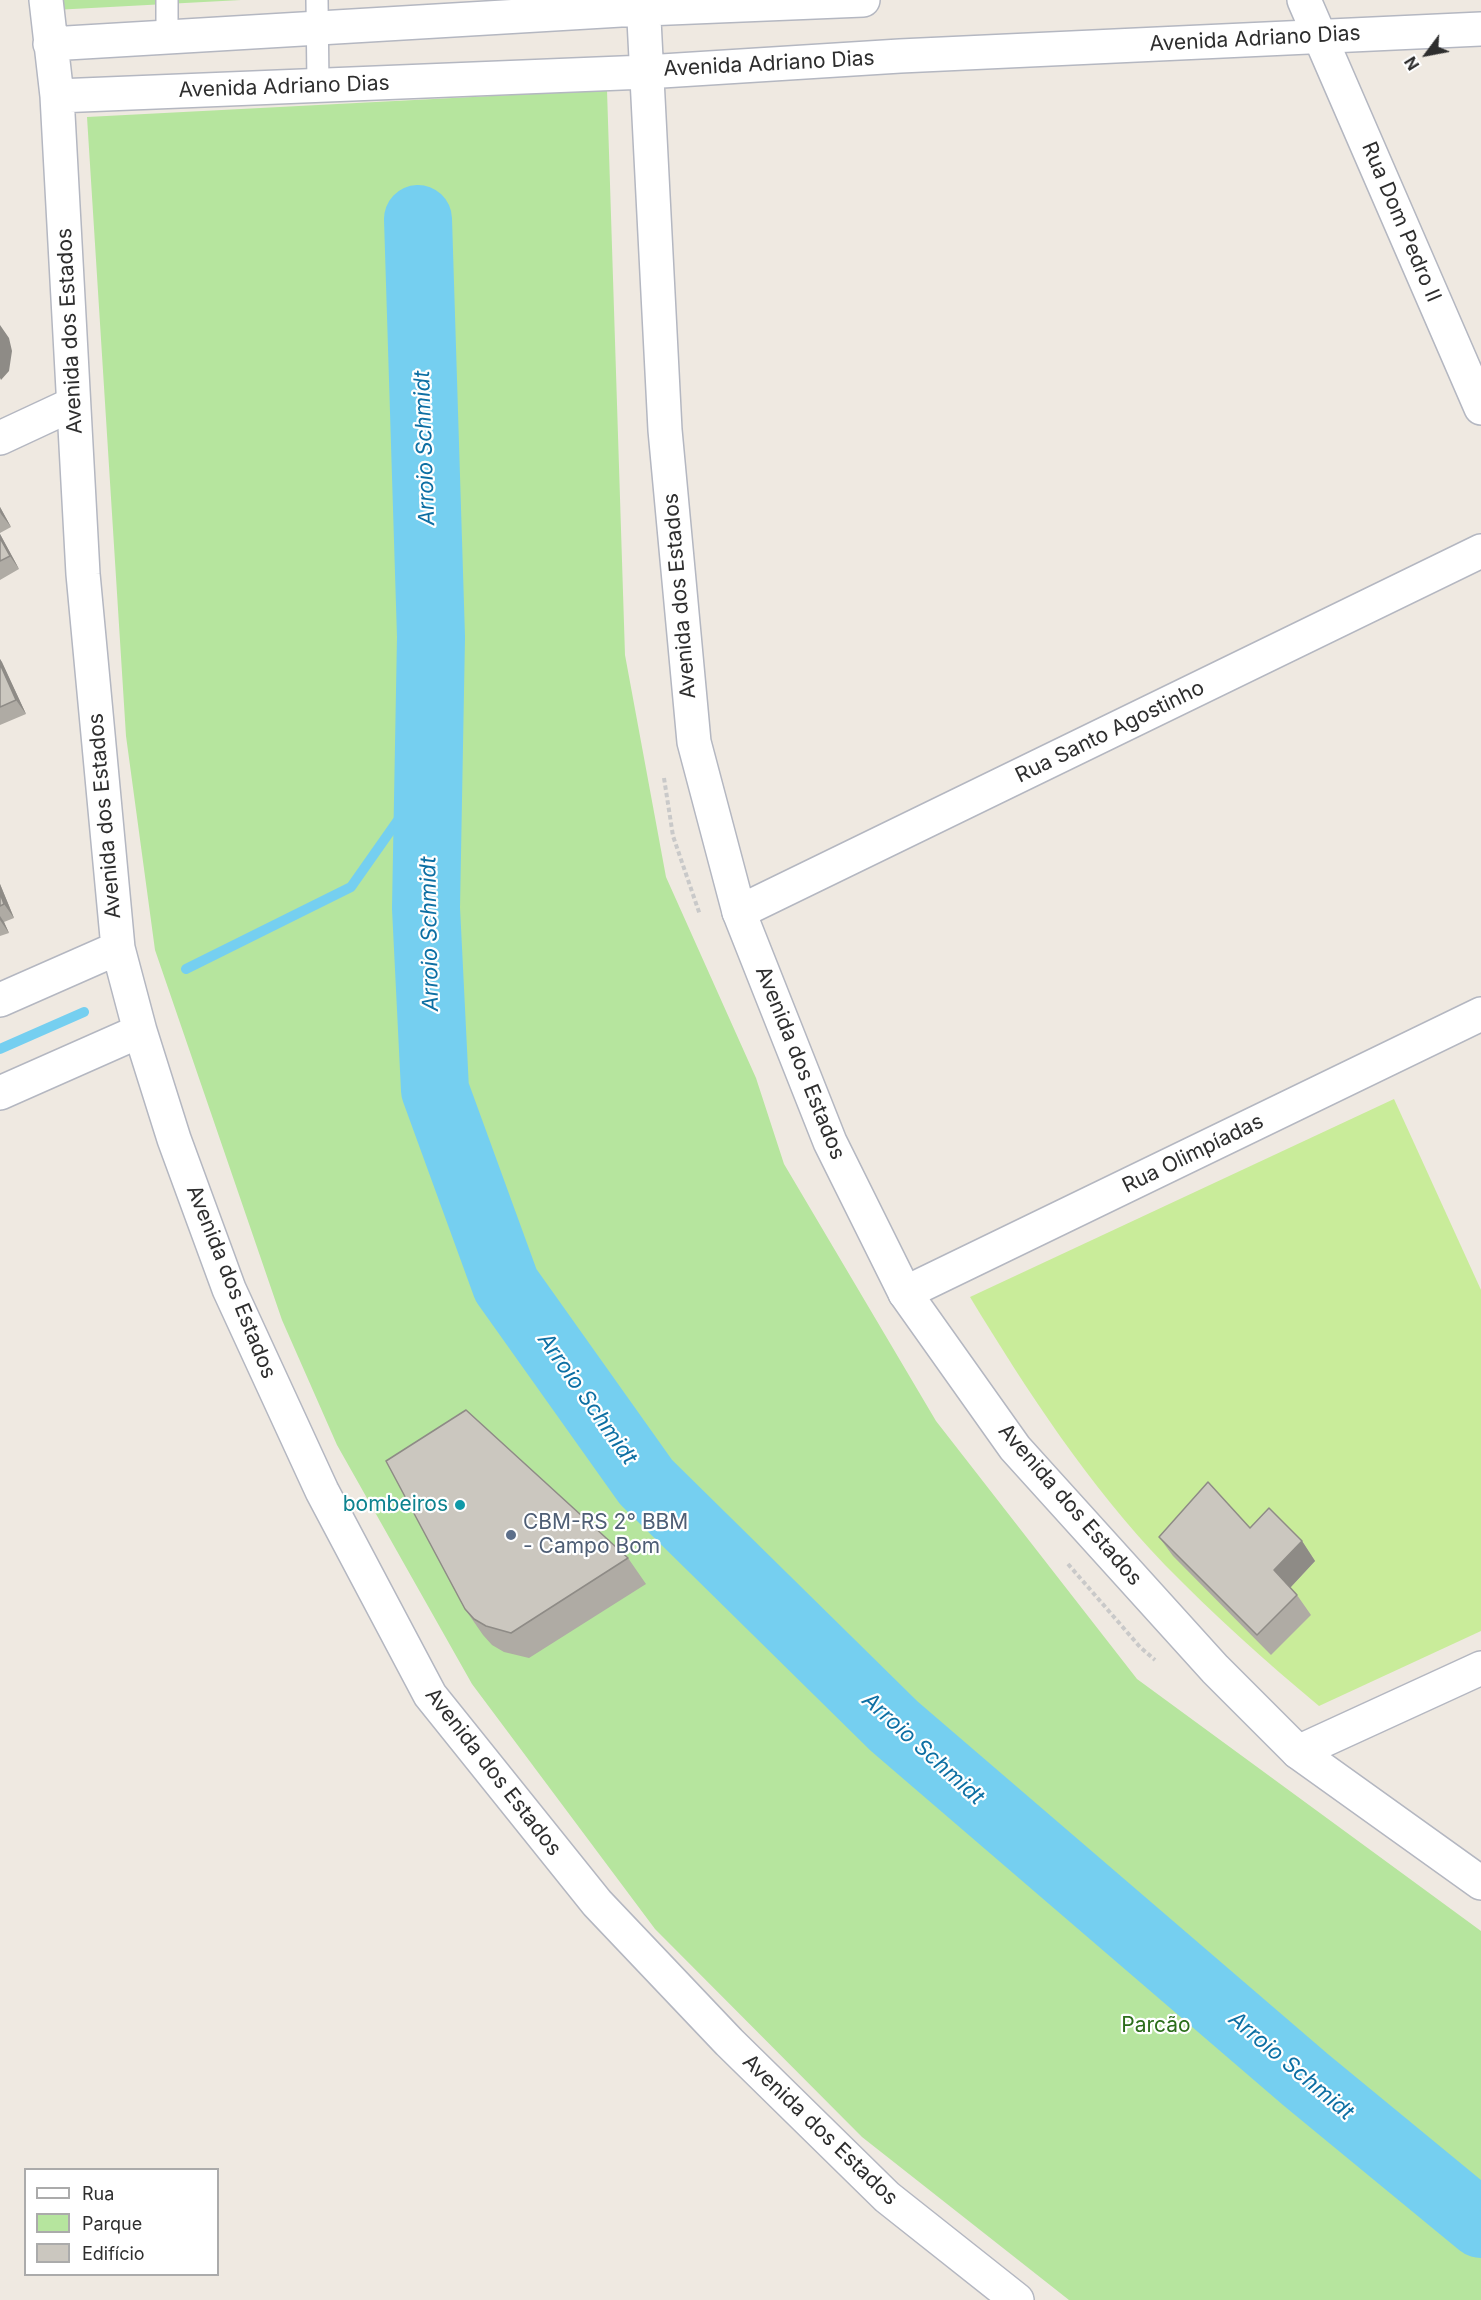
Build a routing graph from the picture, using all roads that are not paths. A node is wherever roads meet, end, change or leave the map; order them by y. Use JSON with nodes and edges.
{"nodes":[{"id":1,"x":46,"y":0,"type":"edge"},
{"id":2,"x":167,"y":0,"type":"edge"},
{"id":3,"x":863,"y":0,"type":"edge"},
{"id":4,"x":1304,"y":0,"type":"edge"},
{"id":5,"x":643,"y":5,"type":"edge"},
{"id":6,"x":318,"y":14,"type":"edge"},
{"id":7,"x":1481,"y":29,"type":"edge"},
{"id":8,"x":167,"y":36,"type":"junction"},
{"id":9,"x":1321,"y":36,"type":"junction"},
{"id":10,"x":50,"y":44,"type":"junction"},
{"id":11,"x":646,"y":72,"type":"junction"},
{"id":12,"x":318,"y":85,"type":"junction"},
{"id":13,"x":57,"y":96,"type":"junction"},
{"id":14,"x":73,"y":404,"type":"junction"},
{"id":15,"x":1481,"y":408,"type":"edge"},
{"id":16,"x":0,"y":438,"type":"edge"},
{"id":17,"x":1481,"y":551,"type":"edge"},
{"id":18,"x":739,"y":912,"type":"junction"},
{"id":19,"x":118,"y":948,"type":"junction"},
{"id":20,"x":0,"y":1000,"type":"edge"},
{"id":21,"x":1481,"y":1014,"type":"edge"},
{"id":22,"x":140,"y":1030,"type":"junction"},
{"id":23,"x":0,"y":1093,"type":"edge"},
{"id":24,"x":905,"y":1293,"type":"junction"},
{"id":25,"x":1481,"y":1668,"type":"edge"},
{"id":26,"x":1298,"y":1752,"type":"junction"},
{"id":27,"x":1481,"y":1883,"type":"edge"},
{"id":28,"x":1017,"y":2300,"type":"edge"}],
"edges":[{"from":1,"to":10,"type":"street","name":"Avenida dos Estados"},
{"from":2,"to":8,"type":"lane"},
{"from":3,"to":5,"type":"street"},
{"from":4,"to":9,"type":"street","name":"Rua Dom Pedro II"},
{"from":5,"to":6,"type":"street"},
{"from":5,"to":11,"type":"street","name":"Avenida dos Estados"},
{"from":6,"to":8,"type":"street"},
{"from":6,"to":12,"type":"lane"},
{"from":7,"to":9,"type":"street","name":"Avenida Adriano Dias"},
{"from":8,"to":10,"type":"street"},
{"from":9,"to":11,"type":"street","name":"Avenida Adriano Dias"},
{"from":9,"to":15,"type":"street","name":"Rua Dom Pedro II"},
{"from":10,"to":13,"type":"street","name":"Avenida dos Estados"},
{"from":11,"to":12,"type":"street","name":"Avenida Adriano Dias"},
{"from":11,"to":18,"type":"street","name":"Avenida dos Estados"},
{"from":12,"to":13,"type":"street","name":"Avenida Adriano Dias"},
{"from":13,"to":14,"type":"street","name":"Avenida dos Estados"},
{"from":14,"to":16,"type":"street"},
{"from":14,"to":19,"type":"street","name":"Avenida dos Estados"},
{"from":17,"to":18,"type":"street","name":"Rua Santo Agostinho"},
{"from":18,"to":24,"type":"street","name":"Avenida dos Estados"},
{"from":19,"to":20,"type":"street"},
{"from":19,"to":22,"type":"street","name":"Avenida dos Estados"},
{"from":21,"to":24,"type":"street","name":"Rua Olimpíadas"},
{"from":22,"to":23,"type":"street"},
{"from":22,"to":28,"type":"street","name":"Avenida dos Estados"},
{"from":24,"to":26,"type":"street","name":"Avenida dos Estados"},
{"from":25,"to":26,"type":"street"},
{"from":26,"to":27,"type":"street","name":"Avenida dos Estados"}]}
